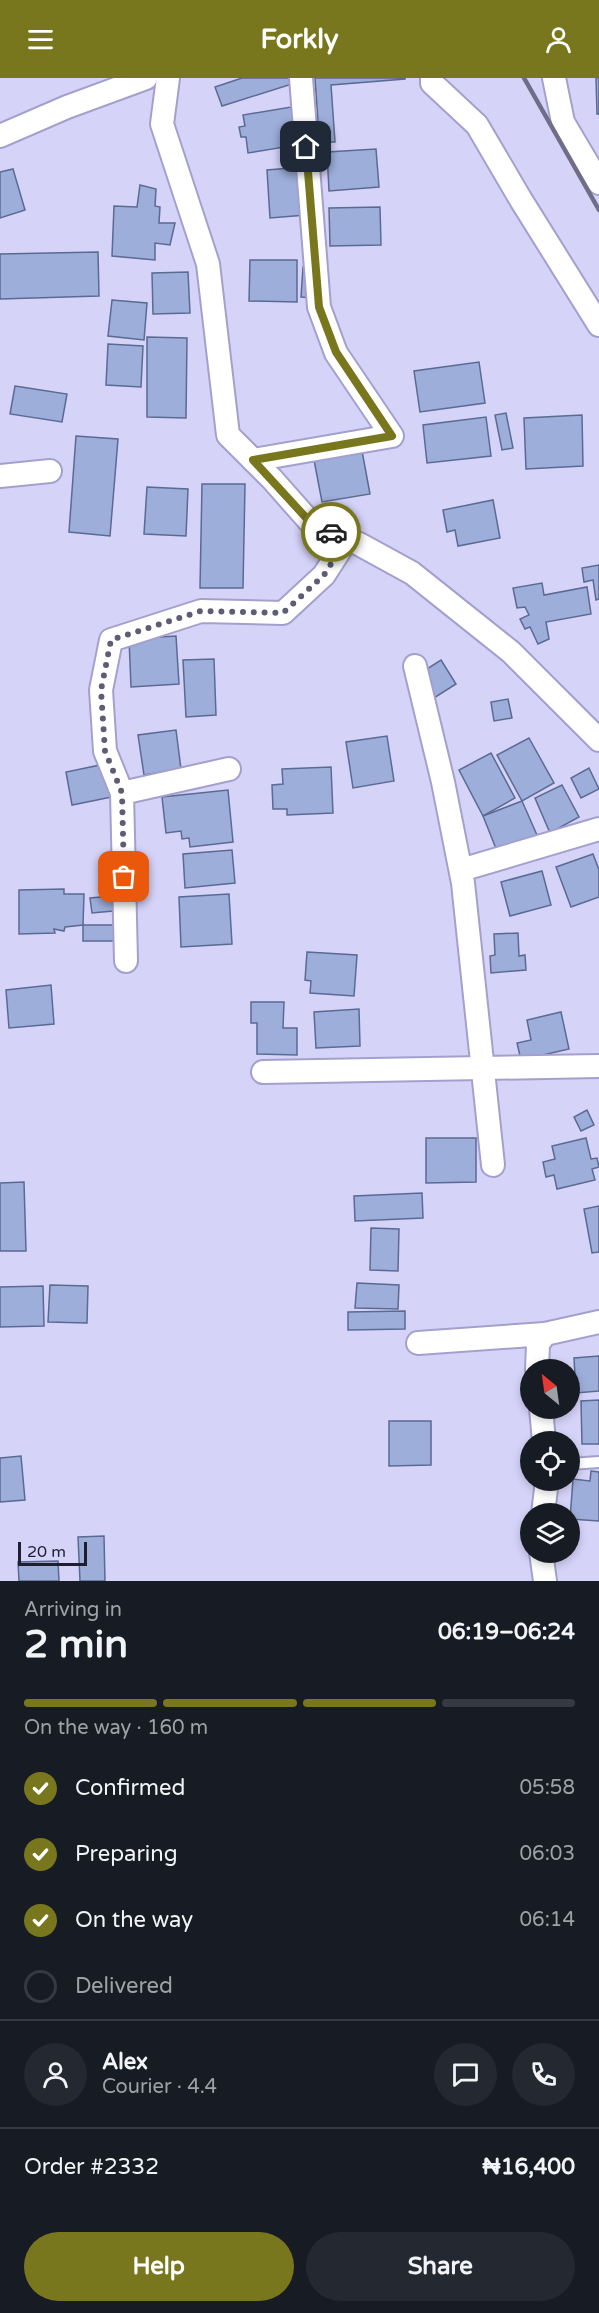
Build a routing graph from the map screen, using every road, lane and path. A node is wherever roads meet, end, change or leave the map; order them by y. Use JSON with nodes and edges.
{"nodes":[{"id":1,"x":146,"y":78,"type":"edge"},
{"id":2,"x":168,"y":78,"type":"edge"},
{"id":3,"x":300,"y":78,"type":"edge"},
{"id":4,"x":432,"y":78,"type":"edge"},
{"id":5,"x":554,"y":78,"type":"edge"},
{"id":6,"x":0,"y":136,"type":"edge"},
{"id":7,"x":599,"y":183,"type":"edge"},
{"id":8,"x":599,"y":325,"type":"edge"},
{"id":9,"x":253,"y":460,"type":"junction"},
{"id":10,"x":50,"y":471,"type":"dead end"},
{"id":11,"x":0,"y":476,"type":"edge"},
{"id":12,"x":347,"y":539,"type":"junction"},
{"id":13,"x":415,"y":666,"type":"dead end"},
{"id":14,"x":599,"y":740,"type":"edge"},
{"id":15,"x":229,"y":769,"type":"dead end"},
{"id":16,"x":122,"y":793,"type":"junction"},
{"id":17,"x":599,"y":829,"type":"edge"},
{"id":18,"x":461,"y":870,"type":"junction"},
{"id":19,"x":126,"y":961,"type":"dead end"},
{"id":20,"x":599,"y":1066,"type":"edge"},
{"id":21,"x":484,"y":1068,"type":"junction"},
{"id":22,"x":263,"y":1072,"type":"dead end"},
{"id":23,"x":493,"y":1165,"type":"dead end"},
{"id":24,"x":599,"y":1322,"type":"edge"},
{"id":25,"x":545,"y":1334,"type":"junction"},
{"id":26,"x":418,"y":1343,"type":"dead end"},
{"id":27,"x":537,"y":1359,"type":"edge"},
{"id":28,"x":599,"y":1461,"type":"edge"},
{"id":29,"x":580,"y":1463,"type":"edge"},
{"id":30,"x":543,"y":1563,"type":"edge"},
{"id":31,"x":545,"y":1581,"type":"edge"}],
"edges":[{"from":1,"to":6,"type":"street"},
{"from":2,"to":9,"type":"street"},
{"from":3,"to":9,"type":"street"},
{"from":4,"to":8,"type":"street"},
{"from":5,"to":7,"type":"street"},
{"from":9,"to":12,"type":"street"},
{"from":10,"to":11,"type":"street"},
{"from":12,"to":14,"type":"street"},
{"from":12,"to":16,"type":"street"},
{"from":13,"to":18,"type":"street"},
{"from":15,"to":16,"type":"street"},
{"from":16,"to":19,"type":"street"},
{"from":17,"to":18,"type":"street"},
{"from":18,"to":21,"type":"street"},
{"from":20,"to":21,"type":"street"},
{"from":21,"to":22,"type":"street"},
{"from":21,"to":23,"type":"street"},
{"from":24,"to":25,"type":"street"},
{"from":25,"to":26,"type":"street"},
{"from":25,"to":27,"type":"street"},
{"from":28,"to":29,"type":"lane"},
{"from":30,"to":31,"type":"street"}]}
